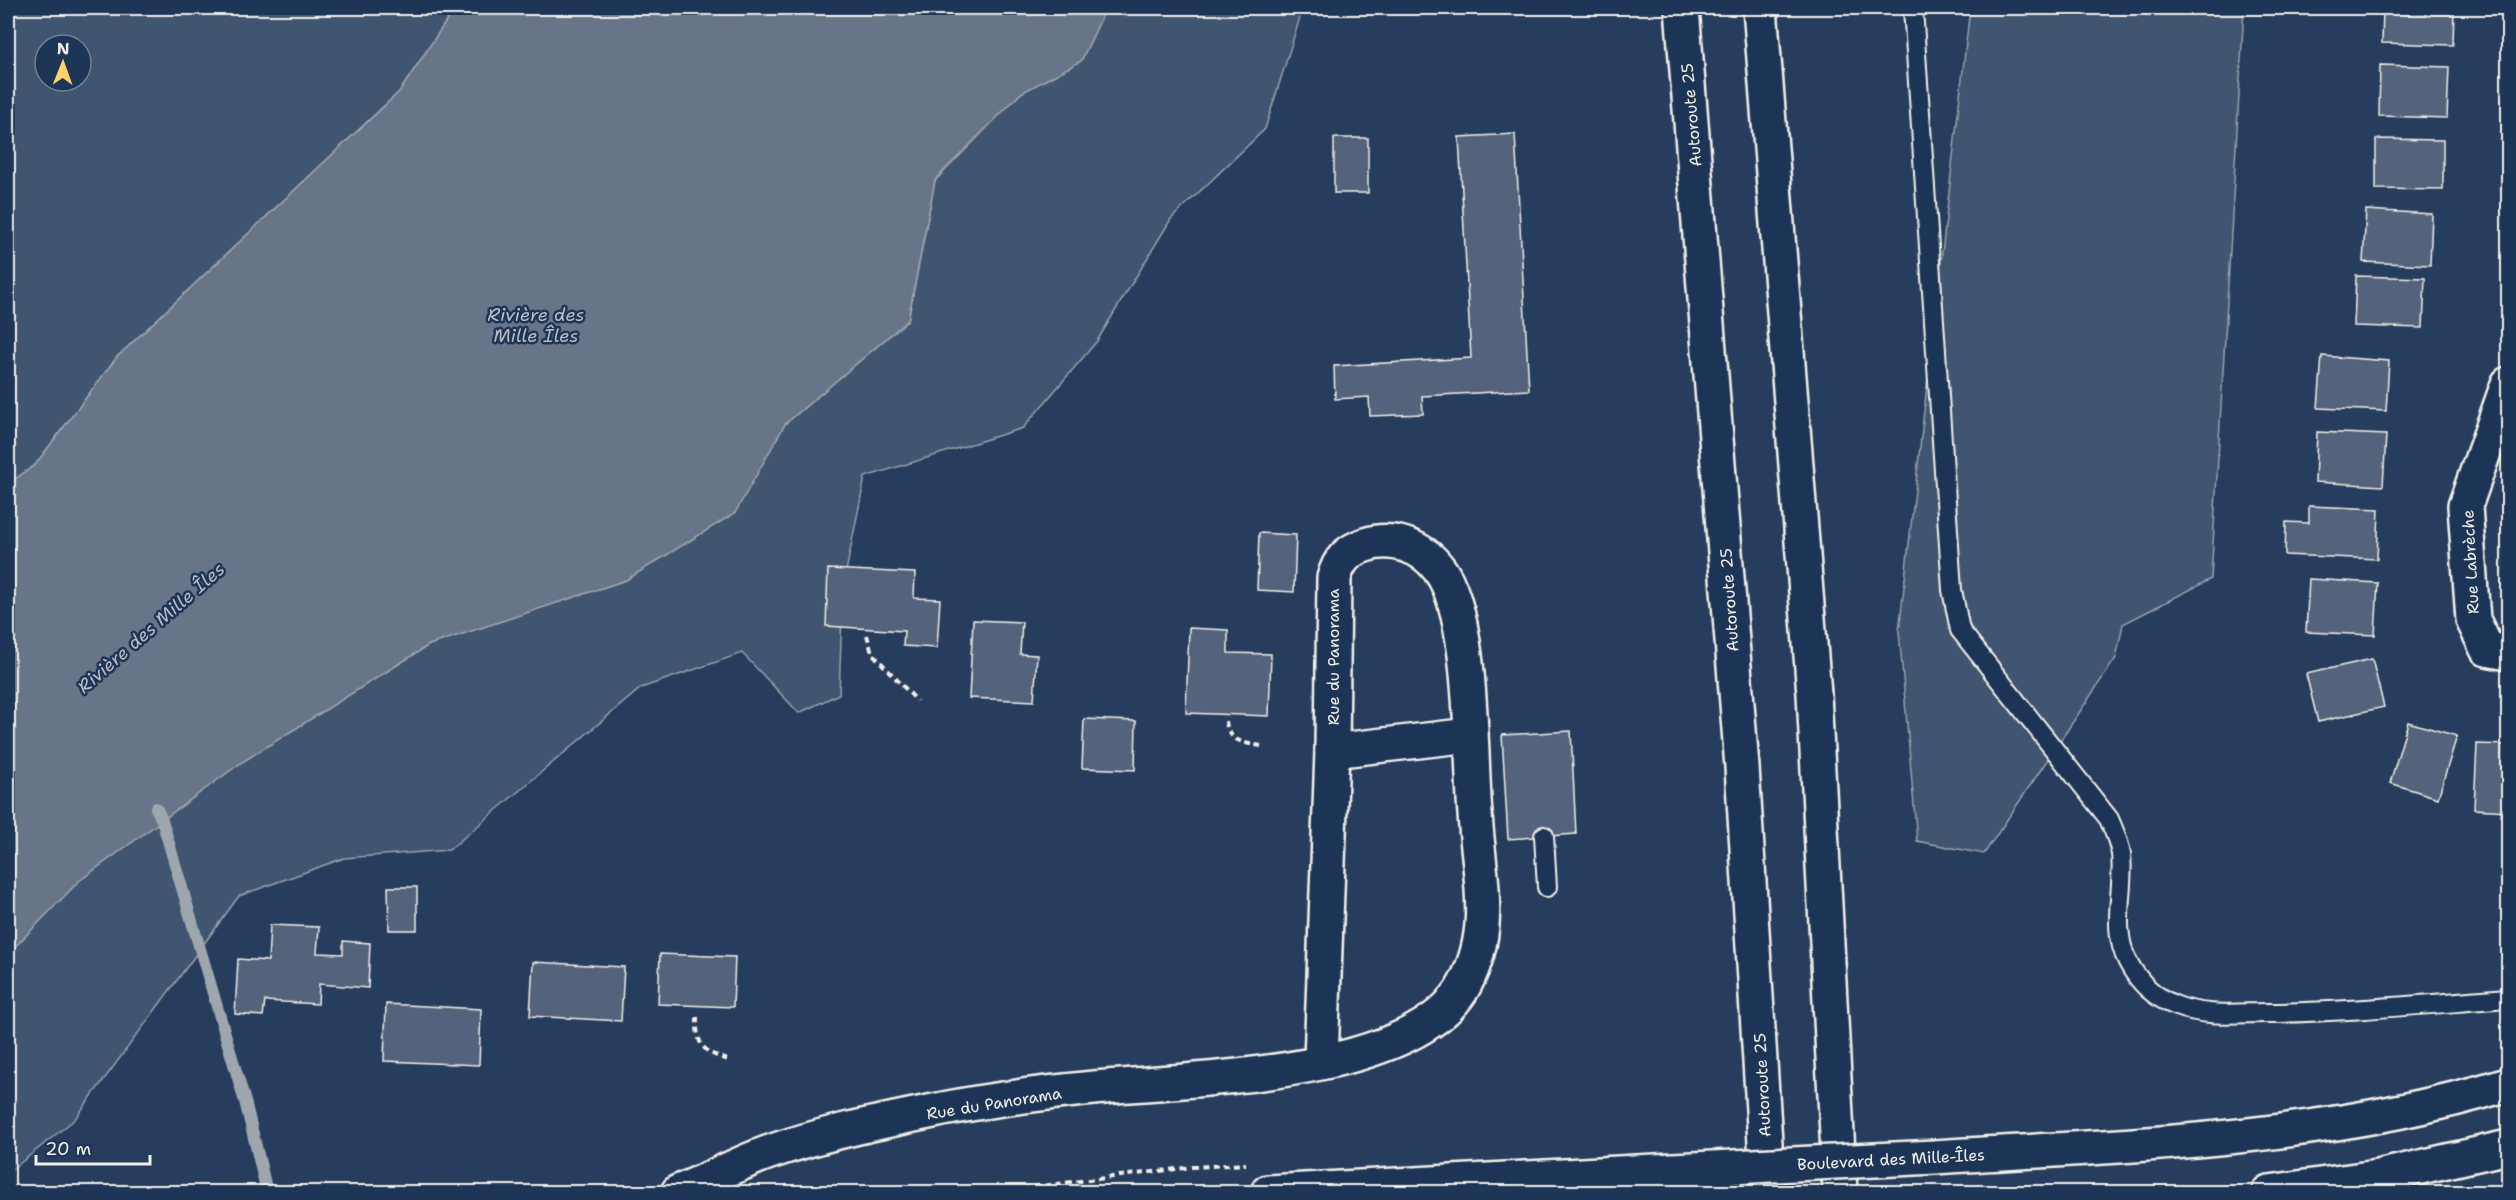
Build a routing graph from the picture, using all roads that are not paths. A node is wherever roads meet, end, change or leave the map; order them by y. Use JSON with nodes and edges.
{"nodes":[{"id":1,"x":1682,"y":8,"type":"edge"},
{"id":2,"x":1760,"y":8,"type":"edge"},
{"id":3,"x":1913,"y":8,"type":"edge"},
{"id":4,"x":2508,"y":384,"type":"edge"},
{"id":5,"x":2508,"y":653,"type":"edge"},
{"id":6,"x":1470,"y":735,"type":"junction"},
{"id":7,"x":1332,"y":751,"type":"junction"},
{"id":8,"x":1544,"y":836,"type":"dead end"},
{"id":9,"x":1547,"y":887,"type":"dead end"},
{"id":10,"x":2508,"y":998,"type":"edge"},
{"id":11,"x":1321,"y":1061,"type":"junction"},
{"id":12,"x":2508,"y":1084,"type":"edge"},
{"id":13,"x":2508,"y":1147,"type":"edge"},
{"id":14,"x":678,"y":1192,"type":"edge"},
{"id":15,"x":1268,"y":1192,"type":"edge"},
{"id":16,"x":1768,"y":1192,"type":"edge"},
{"id":17,"x":1840,"y":1192,"type":"edge"},
{"id":18,"x":2269,"y":1192,"type":"edge"}],
"edges":[{"from":1,"to":16,"type":"main road","name":"Autoroute 25"},
{"from":2,"to":17,"type":"main road"},
{"from":3,"to":10,"type":"lane"},
{"from":4,"to":5,"type":"main road","name":"Rue Labrèche"},
{"from":6,"to":7,"type":"main road","name":"Rue du Panorama"},
{"from":6,"to":7,"type":"main road","name":"Rue du Panorama"},
{"from":6,"to":11,"type":"main road","name":"Rue du Panorama"},
{"from":7,"to":11,"type":"main road","name":"Rue du Panorama"},
{"from":8,"to":9,"type":"lane"},
{"from":11,"to":14,"type":"main road","name":"Rue du Panorama"},
{"from":12,"to":15,"type":"main road","name":"Boulevard des Mille-Îles","bridge":true},
{"from":13,"to":18,"type":"main road"}]}
